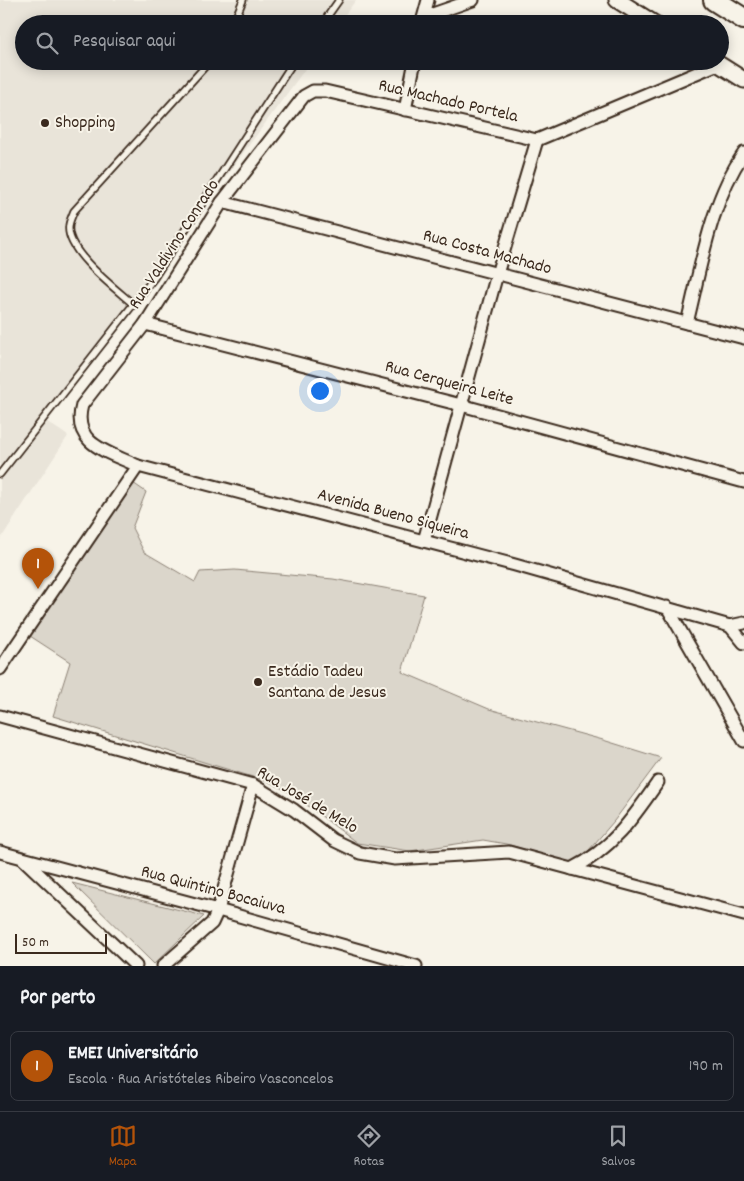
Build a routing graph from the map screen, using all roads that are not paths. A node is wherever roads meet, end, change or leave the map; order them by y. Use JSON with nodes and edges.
{"nodes":[{"id":1,"x":243,"y":0,"type":"edge"},
{"id":2,"x":339,"y":0,"type":"edge"},
{"id":3,"x":428,"y":0,"type":"edge"},
{"id":4,"x":473,"y":0,"type":"edge"},
{"id":5,"x":617,"y":0,"type":"edge"},
{"id":6,"x":714,"y":0,"type":"edge"},
{"id":7,"x":237,"y":15,"type":"edge"},
{"id":8,"x":328,"y":15,"type":"edge"},
{"id":9,"x":424,"y":15,"type":"edge"},
{"id":10,"x":436,"y":15,"type":"edge"},
{"id":11,"x":641,"y":15,"type":"edge"},
{"id":12,"x":744,"y":18,"type":"edge"},
{"id":13,"x":202,"y":70,"type":"edge"},
{"id":14,"x":288,"y":70,"type":"edge"},
{"id":15,"x":412,"y":70,"type":"edge"},
{"id":16,"x":698,"y":70,"type":"edge"},
{"id":17,"x":728,"y":70,"type":"edge"},
{"id":18,"x":744,"y":80,"type":"edge"},
{"id":19,"x":296,"y":103,"type":"joint"},
{"id":20,"x":405,"y":110,"type":"junction"},
{"id":21,"x":537,"y":140,"type":"junction"},
{"id":22,"x":744,"y":154,"type":"edge"},
{"id":23,"x":222,"y":202,"type":"junction"},
{"id":24,"x":497,"y":274,"type":"junction"},
{"id":25,"x":133,"y":304,"type":"junction"},
{"id":26,"x":687,"y":323,"type":"junction"},
{"id":27,"x":145,"y":324,"type":"junction"},
{"id":28,"x":744,"y":338,"type":"edge"},
{"id":29,"x":82,"y":405,"type":"joint"},
{"id":30,"x":461,"y":405,"type":"junction"},
{"id":31,"x":138,"y":466,"type":"junction"},
{"id":32,"x":0,"y":474,"type":"edge"},
{"id":33,"x":744,"y":482,"type":"edge"},
{"id":34,"x":424,"y":541,"type":"junction"},
{"id":35,"x":666,"y":607,"type":"junction"},
{"id":36,"x":744,"y":623,"type":"edge"},
{"id":37,"x":730,"y":626,"type":"junction"},
{"id":38,"x":744,"y":643,"type":"edge"},
{"id":39,"x":0,"y":669,"type":"edge"},
{"id":40,"x":0,"y":716,"type":"edge"},
{"id":41,"x":744,"y":741,"type":"edge"},
{"id":42,"x":658,"y":782,"type":"dead end"},
{"id":43,"x":253,"y":786,"type":"junction"},
{"id":44,"x":0,"y":852,"type":"edge"},
{"id":45,"x":21,"y":857,"type":"junction"},
{"id":46,"x":572,"y":869,"type":"junction"},
{"id":47,"x":218,"y":910,"type":"junction"},
{"id":48,"x":744,"y":915,"type":"edge"},
{"id":49,"x":136,"y":966,"type":"edge"},
{"id":50,"x":164,"y":966,"type":"edge"},
{"id":51,"x":416,"y":966,"type":"edge"}],
"edges":[{"from":1,"to":7,"type":"lane"},
{"from":2,"to":8,"type":"lane"},
{"from":3,"to":9,"type":"street"},
{"from":4,"to":10,"type":"street"},
{"from":5,"to":11,"type":"main road"},
{"from":6,"to":12,"type":"highway"},
{"from":13,"to":25,"type":"lane"},
{"from":14,"to":25,"type":"lane"},
{"from":15,"to":20,"type":"street"},
{"from":16,"to":21,"type":"street"},
{"from":17,"to":18,"type":"main road"},
{"from":19,"to":20,"type":"street","name":"Rua Machado Portela"},
{"from":19,"to":23,"type":"street","name":"Rua Valdivino Conrado"},
{"from":20,"to":21,"type":"street","name":"Rua Machado Portela"},
{"from":21,"to":24,"type":"street"},
{"from":22,"to":26,"type":"street"},
{"from":23,"to":24,"type":"street","name":"Rua Costa Machado"},
{"from":23,"to":27,"type":"street","name":"Rua Valdivino Conrado"},
{"from":24,"to":26,"type":"street","name":"Rua Costa Machado"},
{"from":24,"to":30,"type":"street"},
{"from":25,"to":32,"type":"lane"},
{"from":26,"to":28,"type":"street","name":"Rua Costa Machado"},
{"from":27,"to":29,"type":"street","name":"Rua Valdivino Conrado"},
{"from":27,"to":30,"type":"street","name":"Rua Cerqueira Leite"},
{"from":29,"to":31,"type":"street","name":"Avenida Bueno Siqueira"},
{"from":30,"to":33,"type":"street","name":"Rua Cerqueira Leite"},
{"from":30,"to":34,"type":"street"},
{"from":31,"to":34,"type":"street","name":"Avenida Bueno Siqueira"},
{"from":31,"to":39,"type":"street"},
{"from":34,"to":35,"type":"street","name":"Avenida Bueno Siqueira"},
{"from":35,"to":37,"type":"street","name":"Avenida Bueno Siqueira"},
{"from":35,"to":41,"type":"street"},
{"from":36,"to":37,"type":"street"},
{"from":37,"to":38,"type":"street"},
{"from":40,"to":43,"type":"street","name":"Rua José de Melo"},
{"from":42,"to":46,"type":"street"},
{"from":43,"to":46,"type":"street","name":"Rua José de Melo"},
{"from":43,"to":47,"type":"street"},
{"from":44,"to":45,"type":"street","name":"Rua Quintino Bocaiuva"},
{"from":45,"to":47,"type":"street","name":"Rua Quintino Bocaiuva"},
{"from":45,"to":49,"type":"street"},
{"from":46,"to":48,"type":"street","name":"Rua José de Melo"},
{"from":47,"to":50,"type":"street"},
{"from":47,"to":51,"type":"street","name":"Rua Quintino Bocaiuva"}]}
